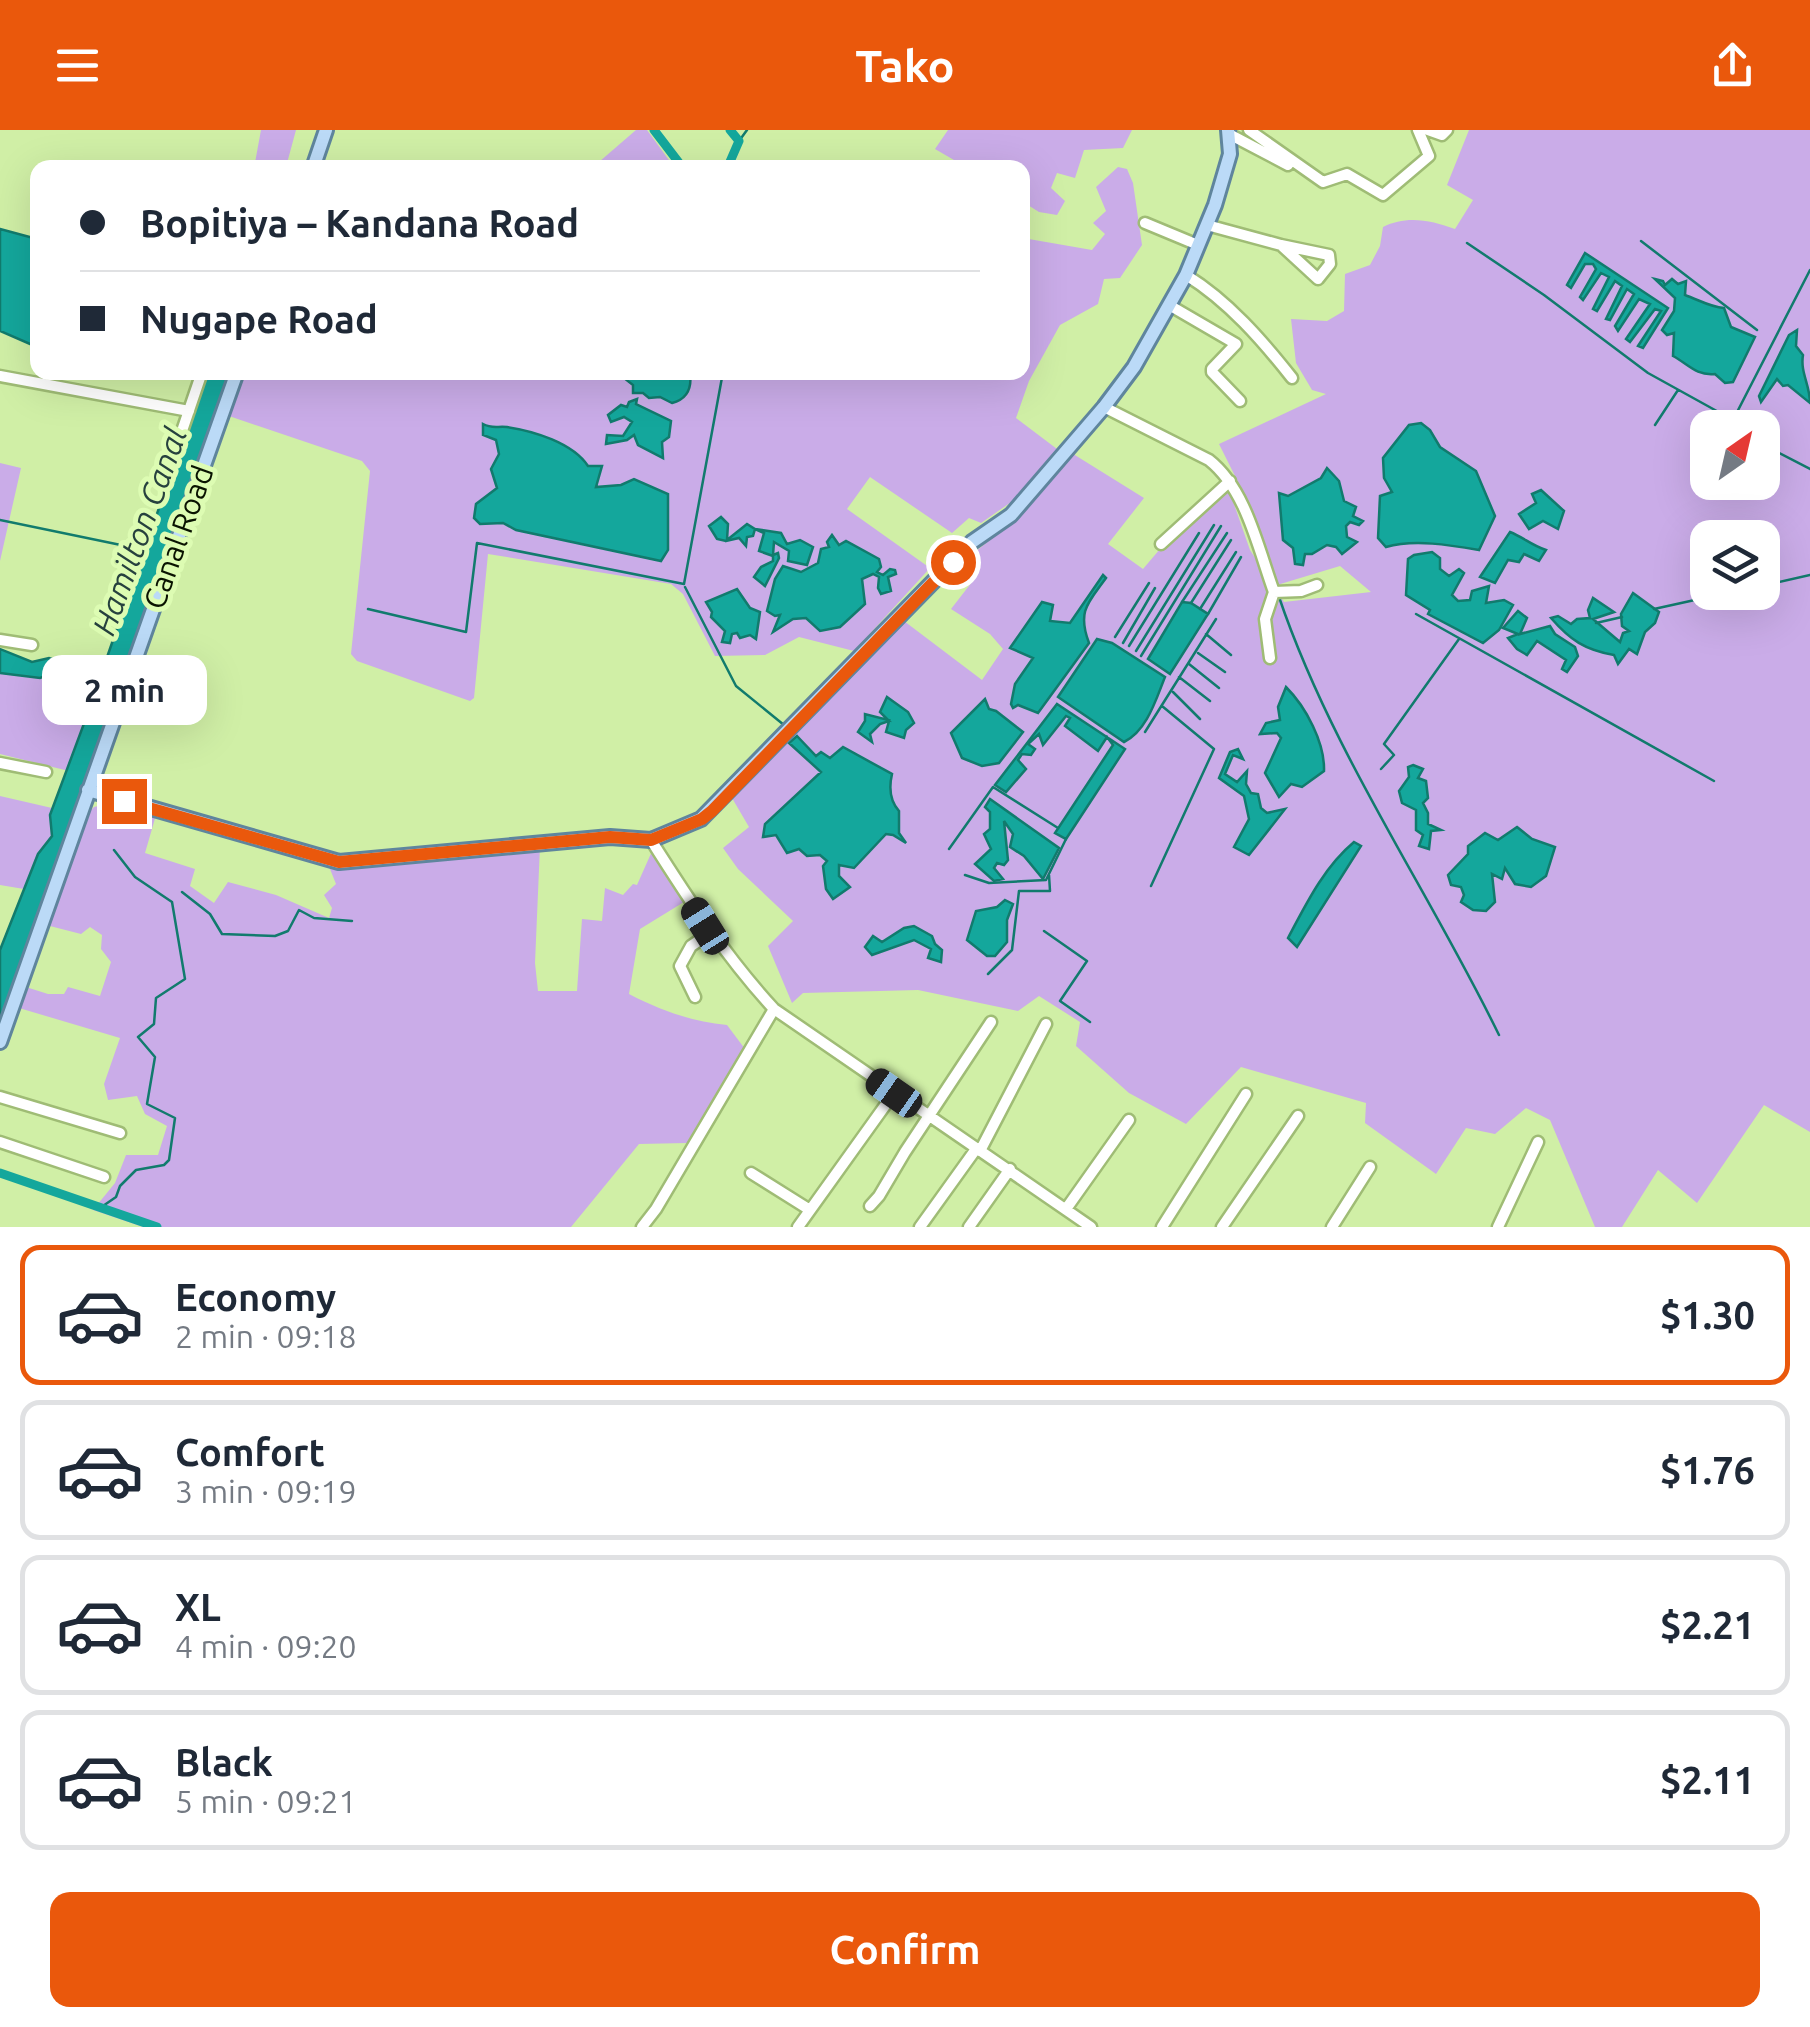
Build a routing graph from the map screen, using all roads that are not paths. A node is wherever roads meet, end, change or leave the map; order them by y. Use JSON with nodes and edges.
{"nodes":[{"id":1,"x":326,"y":130,"type":"edge"},
{"id":2,"x":1249,"y":130,"type":"edge"},
{"id":3,"x":1418,"y":130,"type":"edge"},
{"id":4,"x":1428,"y":130,"type":"edge"},
{"id":5,"x":1447,"y":130,"type":"edge"},
{"id":6,"x":1229,"y":132,"type":"edge"},
{"id":7,"x":315,"y":160,"type":"edge"},
{"id":8,"x":1288,"y":165,"type":"dead end"},
{"id":9,"x":1144,"y":224,"type":"dead end"},
{"id":10,"x":1207,"y":224,"type":"junction"},
{"id":11,"x":1198,"y":245,"type":"junction"},
{"id":12,"x":1280,"y":245,"type":"junction"},
{"id":13,"x":1186,"y":275,"type":"junction"},
{"id":14,"x":1169,"y":305,"type":"junction"},
{"id":15,"x":0,"y":376,"type":"edge"},
{"id":16,"x":1292,"y":378,"type":"dead end"},
{"id":17,"x":199,"y":380,"type":"edge"},
{"id":18,"x":235,"y":380,"type":"edge"},
{"id":19,"x":1240,"y":402,"type":"dead end"},
{"id":20,"x":1104,"y":407,"type":"junction"},
{"id":21,"x":189,"y":410,"type":"junction"},
{"id":22,"x":183,"y":428,"type":"dead end"},
{"id":23,"x":1230,"y":481,"type":"junction"},
{"id":24,"x":1161,"y":544,"type":"dead end"},
{"id":25,"x":1317,"y":584,"type":"dead end"},
{"id":26,"x":1274,"y":592,"type":"junction"},
{"id":27,"x":0,"y":640,"type":"edge"},
{"id":28,"x":32,"y":645,"type":"dead end"},
{"id":29,"x":1270,"y":658,"type":"dead end"},
{"id":30,"x":0,"y":763,"type":"edge"},
{"id":31,"x":46,"y":772,"type":"dead end"},
{"id":32,"x":88,"y":790,"type":"junction"},
{"id":33,"x":651,"y":840,"type":"junction"},
{"id":34,"x":710,"y":933,"type":"junction"},
{"id":35,"x":695,"y":997,"type":"dead end"},
{"id":36,"x":774,"y":1010,"type":"junction"},
{"id":37,"x":991,"y":1022,"type":"dead end"},
{"id":38,"x":1046,"y":1024,"type":"dead end"},
{"id":39,"x":0,"y":1042,"type":"edge"},
{"id":40,"x":894,"y":1093,"type":"junction"},
{"id":41,"x":1246,"y":1094,"type":"dead end"},
{"id":42,"x":0,"y":1097,"type":"edge"},
{"id":43,"x":1298,"y":1116,"type":"dead end"},
{"id":44,"x":930,"y":1118,"type":"junction"},
{"id":45,"x":1129,"y":1120,"type":"dead end"},
{"id":46,"x":120,"y":1133,"type":"dead end"},
{"id":47,"x":0,"y":1142,"type":"edge"},
{"id":48,"x":1538,"y":1142,"type":"dead end"},
{"id":49,"x":978,"y":1150,"type":"junction"},
{"id":50,"x":1370,"y":1168,"type":"dead end"},
{"id":51,"x":1010,"y":1169,"type":"junction"},
{"id":52,"x":751,"y":1173,"type":"dead end"},
{"id":53,"x":104,"y":1176,"type":"dead end"},
{"id":54,"x":870,"y":1206,"type":"dead end"},
{"id":55,"x":1066,"y":1209,"type":"junction"},
{"id":56,"x":810,"y":1210,"type":"junction"},
{"id":57,"x":1073,"y":1222,"type":"edge"},
{"id":58,"x":642,"y":1227,"type":"edge"},
{"id":59,"x":798,"y":1227,"type":"edge"},
{"id":60,"x":920,"y":1227,"type":"edge"},
{"id":61,"x":969,"y":1227,"type":"edge"},
{"id":62,"x":1091,"y":1227,"type":"edge"},
{"id":63,"x":1162,"y":1227,"type":"edge"},
{"id":64,"x":1222,"y":1227,"type":"edge"},
{"id":65,"x":1332,"y":1227,"type":"edge"},
{"id":66,"x":1498,"y":1227,"type":"edge"}],
"edges":[{"from":1,"to":7,"type":"main road"},
{"from":2,"to":3,"type":"street"},
{"from":4,"to":5,"type":"street"},
{"from":6,"to":8,"type":"street"},
{"from":6,"to":10,"type":"main road"},
{"from":9,"to":11,"type":"street"},
{"from":10,"to":11,"type":"main road"},
{"from":10,"to":12,"type":"street"},
{"from":11,"to":13,"type":"main road"},
{"from":12,"to":12,"type":"street"},
{"from":13,"to":14,"type":"main road"},
{"from":13,"to":16,"type":"street"},
{"from":14,"to":19,"type":"street"},
{"from":14,"to":20,"type":"main road"},
{"from":15,"to":21,"type":"street"},
{"from":17,"to":21,"type":"street"},
{"from":18,"to":32,"type":"main road","name":"Canal Road"},
{"from":20,"to":23,"type":"street"},
{"from":20,"to":33,"type":"main road"},
{"from":21,"to":22,"type":"street"},
{"from":23,"to":24,"type":"street"},
{"from":23,"to":26,"type":"street"},
{"from":25,"to":26,"type":"street"},
{"from":26,"to":29,"type":"street"},
{"from":27,"to":28,"type":"street"},
{"from":30,"to":31,"type":"street"},
{"from":32,"to":33,"type":"main road"},
{"from":32,"to":39,"type":"main road","name":"Canal Road"},
{"from":33,"to":34,"type":"street"},
{"from":34,"to":35,"type":"street"},
{"from":34,"to":36,"type":"street"},
{"from":36,"to":40,"type":"street"},
{"from":36,"to":58,"type":"street"},
{"from":37,"to":44,"type":"street"},
{"from":38,"to":49,"type":"street"},
{"from":40,"to":44,"type":"street"},
{"from":40,"to":56,"type":"street"},
{"from":41,"to":63,"type":"street"},
{"from":42,"to":46,"type":"street"},
{"from":43,"to":64,"type":"street"},
{"from":44,"to":49,"type":"street"},
{"from":44,"to":54,"type":"street"},
{"from":45,"to":55,"type":"street"},
{"from":47,"to":53,"type":"street"},
{"from":48,"to":66,"type":"street"},
{"from":49,"to":51,"type":"street"},
{"from":49,"to":60,"type":"street"},
{"from":50,"to":65,"type":"street"},
{"from":51,"to":55,"type":"street"},
{"from":51,"to":61,"type":"street"},
{"from":52,"to":56,"type":"street"},
{"from":55,"to":57,"type":"street"},
{"from":56,"to":59,"type":"street"},
{"from":57,"to":62,"type":"street"}]}
